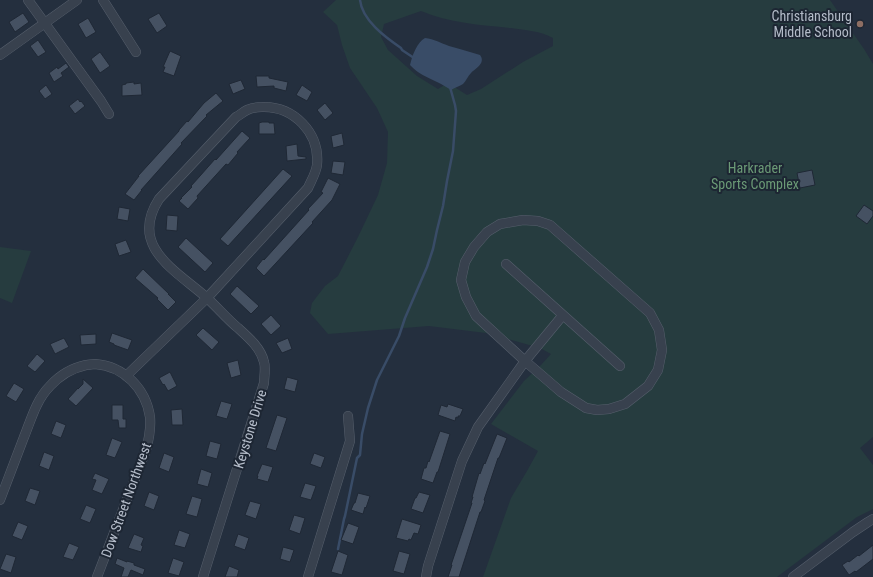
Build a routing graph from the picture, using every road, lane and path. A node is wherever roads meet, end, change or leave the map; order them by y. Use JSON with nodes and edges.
{"nodes":[{"id":1,"x":28,"y":0,"type":"edge"},
{"id":2,"x":78,"y":0,"type":"edge"},
{"id":3,"x":103,"y":0,"type":"edge"},
{"id":4,"x":45,"y":23,"type":"junction"},
{"id":5,"x":136,"y":52,"type":"dead end"},
{"id":6,"x":0,"y":55,"type":"edge"},
{"id":7,"x":109,"y":114,"type":"dead end"},
{"id":8,"x":506,"y":264,"type":"dead end"},
{"id":9,"x":207,"y":298,"type":"junction"},
{"id":10,"x":563,"y":315,"type":"junction"},
{"id":11,"x":525,"y":361,"type":"junction"},
{"id":12,"x":620,"y":366,"type":"dead end"},
{"id":13,"x":126,"y":376,"type":"junction"},
{"id":14,"x":348,"y":416,"type":"dead end"},
{"id":15,"x":0,"y":500,"type":"edge"},
{"id":16,"x":873,"y":519,"type":"edge"},
{"id":17,"x":97,"y":577,"type":"edge"},
{"id":18,"x":203,"y":577,"type":"edge"},
{"id":19,"x":308,"y":577,"type":"edge"},
{"id":20,"x":426,"y":577,"type":"edge"},
{"id":21,"x":793,"y":577,"type":"edge"}],
"edges":[{"from":1,"to":4,"type":"street"},
{"from":2,"to":4,"type":"street"},
{"from":3,"to":5,"type":"street"},
{"from":4,"to":6,"type":"street"},
{"from":4,"to":7,"type":"street"},
{"from":8,"to":10,"type":"street"},
{"from":9,"to":9,"type":"street","name":"Keystone Drive"},
{"from":9,"to":13,"type":"street"},
{"from":9,"to":18,"type":"street","name":"Keystone Drive"},
{"from":10,"to":11,"type":"street"},
{"from":10,"to":12,"type":"street"},
{"from":11,"to":11,"type":"street"},
{"from":11,"to":20,"type":"street"},
{"from":13,"to":15,"type":"street","name":"Dow Street Northwest"},
{"from":13,"to":17,"type":"street","name":"Dow Street Northwest"},
{"from":14,"to":19,"type":"street"},
{"from":16,"to":21,"type":"street"}]}
